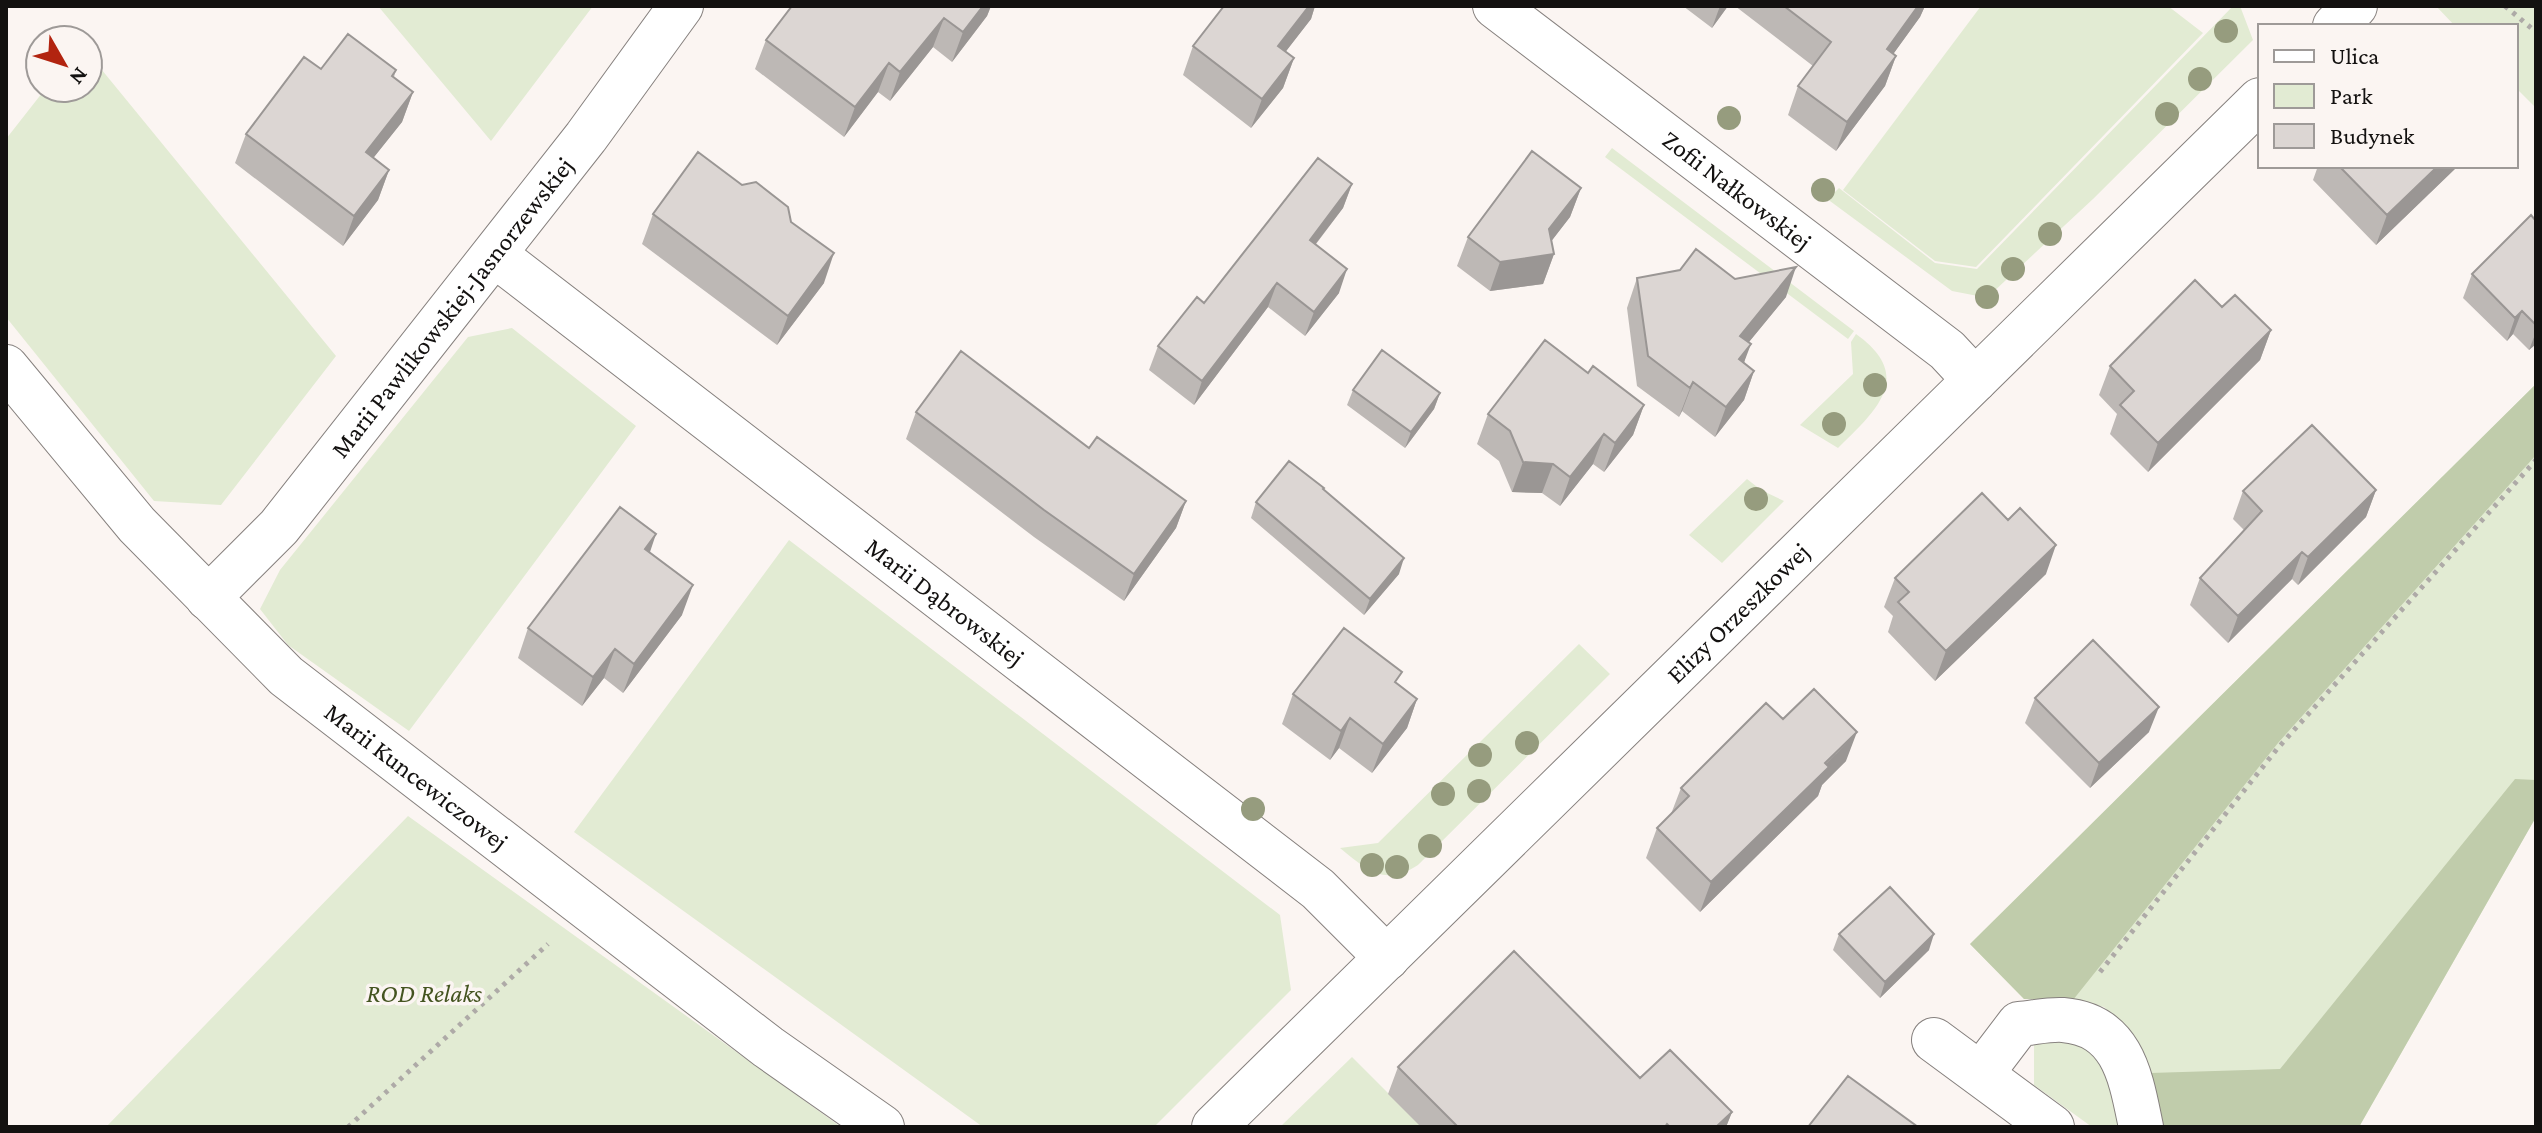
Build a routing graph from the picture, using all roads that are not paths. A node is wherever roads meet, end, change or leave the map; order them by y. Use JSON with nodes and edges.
{"nodes":[{"id":1,"x":681,"y":6,"type":"edge"},
{"id":2,"x":1495,"y":6,"type":"edge"},
{"id":3,"x":2355,"y":6,"type":"edge"},
{"id":4,"x":2337,"y":24,"type":"edge"},
{"id":5,"x":2258,"y":102,"type":"edge"},
{"id":6,"x":495,"y":255,"type":"junction"},
{"id":7,"x":6,"y":367,"type":"edge"},
{"id":8,"x":1975,"y":380,"type":"junction"},
{"id":9,"x":208,"y":598,"type":"junction"},
{"id":10,"x":1387,"y":958,"type":"junction"},
{"id":11,"x":1934,"y":1040,"type":"dead end"},
{"id":12,"x":1981,"y":1074,"type":"junction"},
{"id":13,"x":882,"y":1127,"type":"edge"},
{"id":14,"x":1214,"y":1127,"type":"edge"},
{"id":15,"x":2052,"y":1127,"type":"edge"},
{"id":16,"x":2141,"y":1127,"type":"edge"}],
"edges":[{"from":1,"to":6,"type":"street","name":"Marii Pawlikowskiej-Jasnorzewskiej"},
{"from":2,"to":8,"type":"street","name":"Zofii Nałkowskiej"},
{"from":3,"to":4,"type":"street"},
{"from":5,"to":8,"type":"street","name":"Elizy Orzeszkowej"},
{"from":6,"to":9,"type":"street","name":"Marii Pawlikowskiej-Jasnorzewskiej"},
{"from":6,"to":10,"type":"street","name":"Marii Dąbrowskiej"},
{"from":7,"to":9,"type":"street","name":"Marii Kuncewiczowej"},
{"from":8,"to":10,"type":"street","name":"Elizy Orzeszkowej"},
{"from":9,"to":13,"type":"street","name":"Marii Kuncewiczowej"},
{"from":10,"to":14,"type":"street","name":"Elizy Orzeszkowej"},
{"from":11,"to":12,"type":"street"},
{"from":12,"to":15,"type":"street"},
{"from":12,"to":16,"type":"street"}]}
